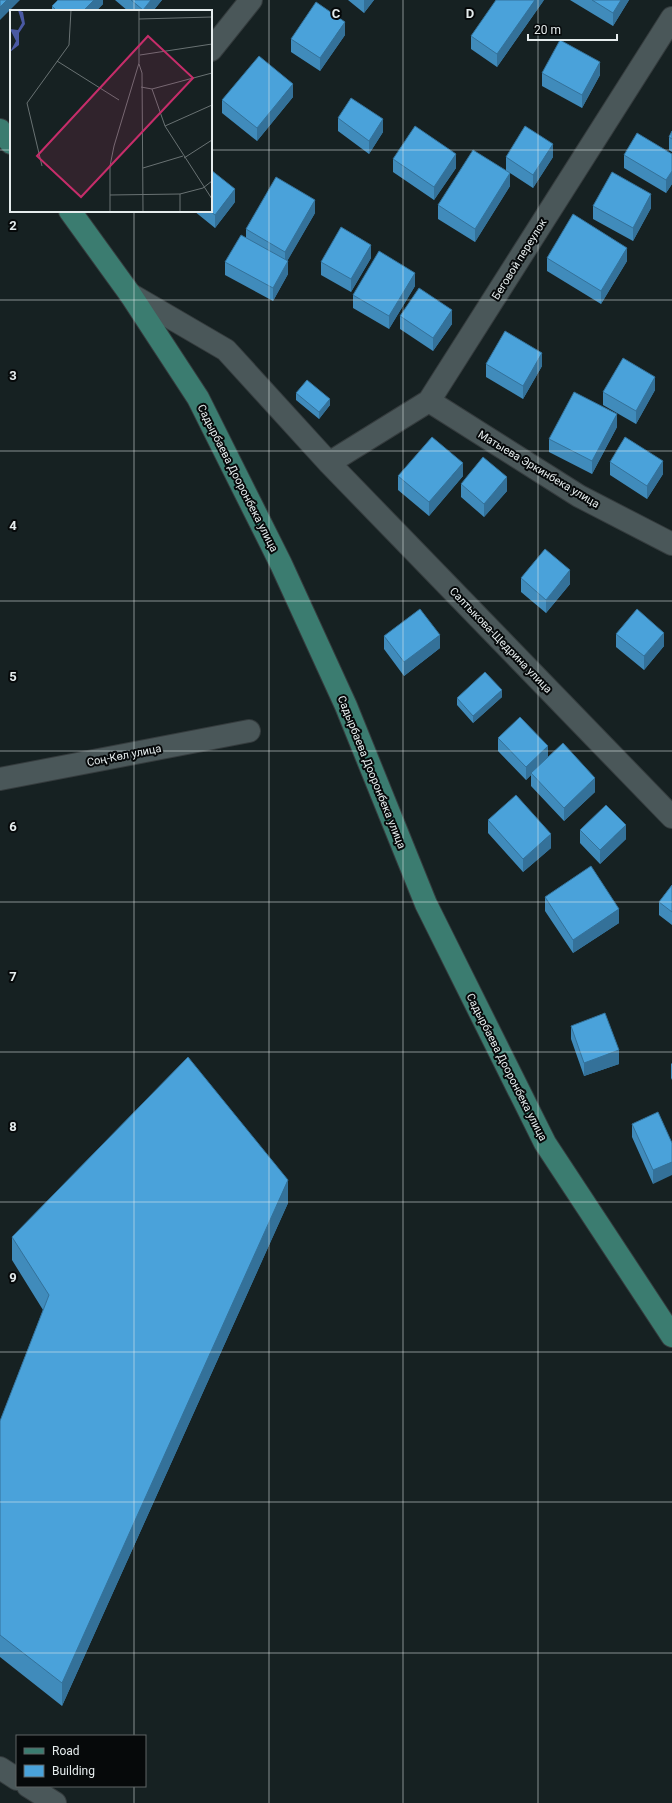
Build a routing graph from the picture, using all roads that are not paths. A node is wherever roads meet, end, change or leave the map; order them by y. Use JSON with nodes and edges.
{"nodes":[{"id":1,"x":251,"y":0,"type":"edge"},
{"id":2,"x":672,"y":18,"type":"edge"},
{"id":3,"x":212,"y":49,"type":"edge"},
{"id":4,"x":0,"y":130,"type":"edge"},
{"id":5,"x":10,"y":142,"type":"edge"},
{"id":6,"x":77,"y":214,"type":"edge"},
{"id":7,"x":130,"y":294,"type":"junction"},
{"id":8,"x":429,"y":401,"type":"junction"},
{"id":9,"x":329,"y":463,"type":"junction"},
{"id":10,"x":672,"y":544,"type":"edge"},
{"id":11,"x":248,"y":730,"type":"dead end"},
{"id":12,"x":0,"y":779,"type":"edge"},
{"id":13,"x":672,"y":817,"type":"edge"},
{"id":14,"x":672,"y":1336,"type":"edge"},
{"id":15,"x":0,"y":1768,"type":"edge"},
{"id":16,"x":16,"y":1778,"type":"edge"},
{"id":17,"x":30,"y":1787,"type":"edge"},
{"id":18,"x":55,"y":1803,"type":"edge"}],
"edges":[{"from":1,"to":3,"type":"street"},
{"from":2,"to":8,"type":"street","name":"Беговой переулок"},
{"from":4,"to":5,"type":"main road"},
{"from":6,"to":7,"type":"main road","name":"Садырбаева Дооронбека улица"},
{"from":7,"to":9,"type":"street","name":"Салтыкова-Щедрина улица"},
{"from":7,"to":14,"type":"main road","name":"Садырбаева Дооронбека улица"},
{"from":8,"to":9,"type":"street","name":"Беговой переулок"},
{"from":8,"to":10,"type":"street","name":"Матыева Эркинбека улица"},
{"from":9,"to":13,"type":"street","name":"Салтыкова-Щедрина улица"},
{"from":11,"to":12,"type":"street","name":"Соң-Көл улица"},
{"from":15,"to":16,"type":"street"},
{"from":17,"to":18,"type":"street"}]}
